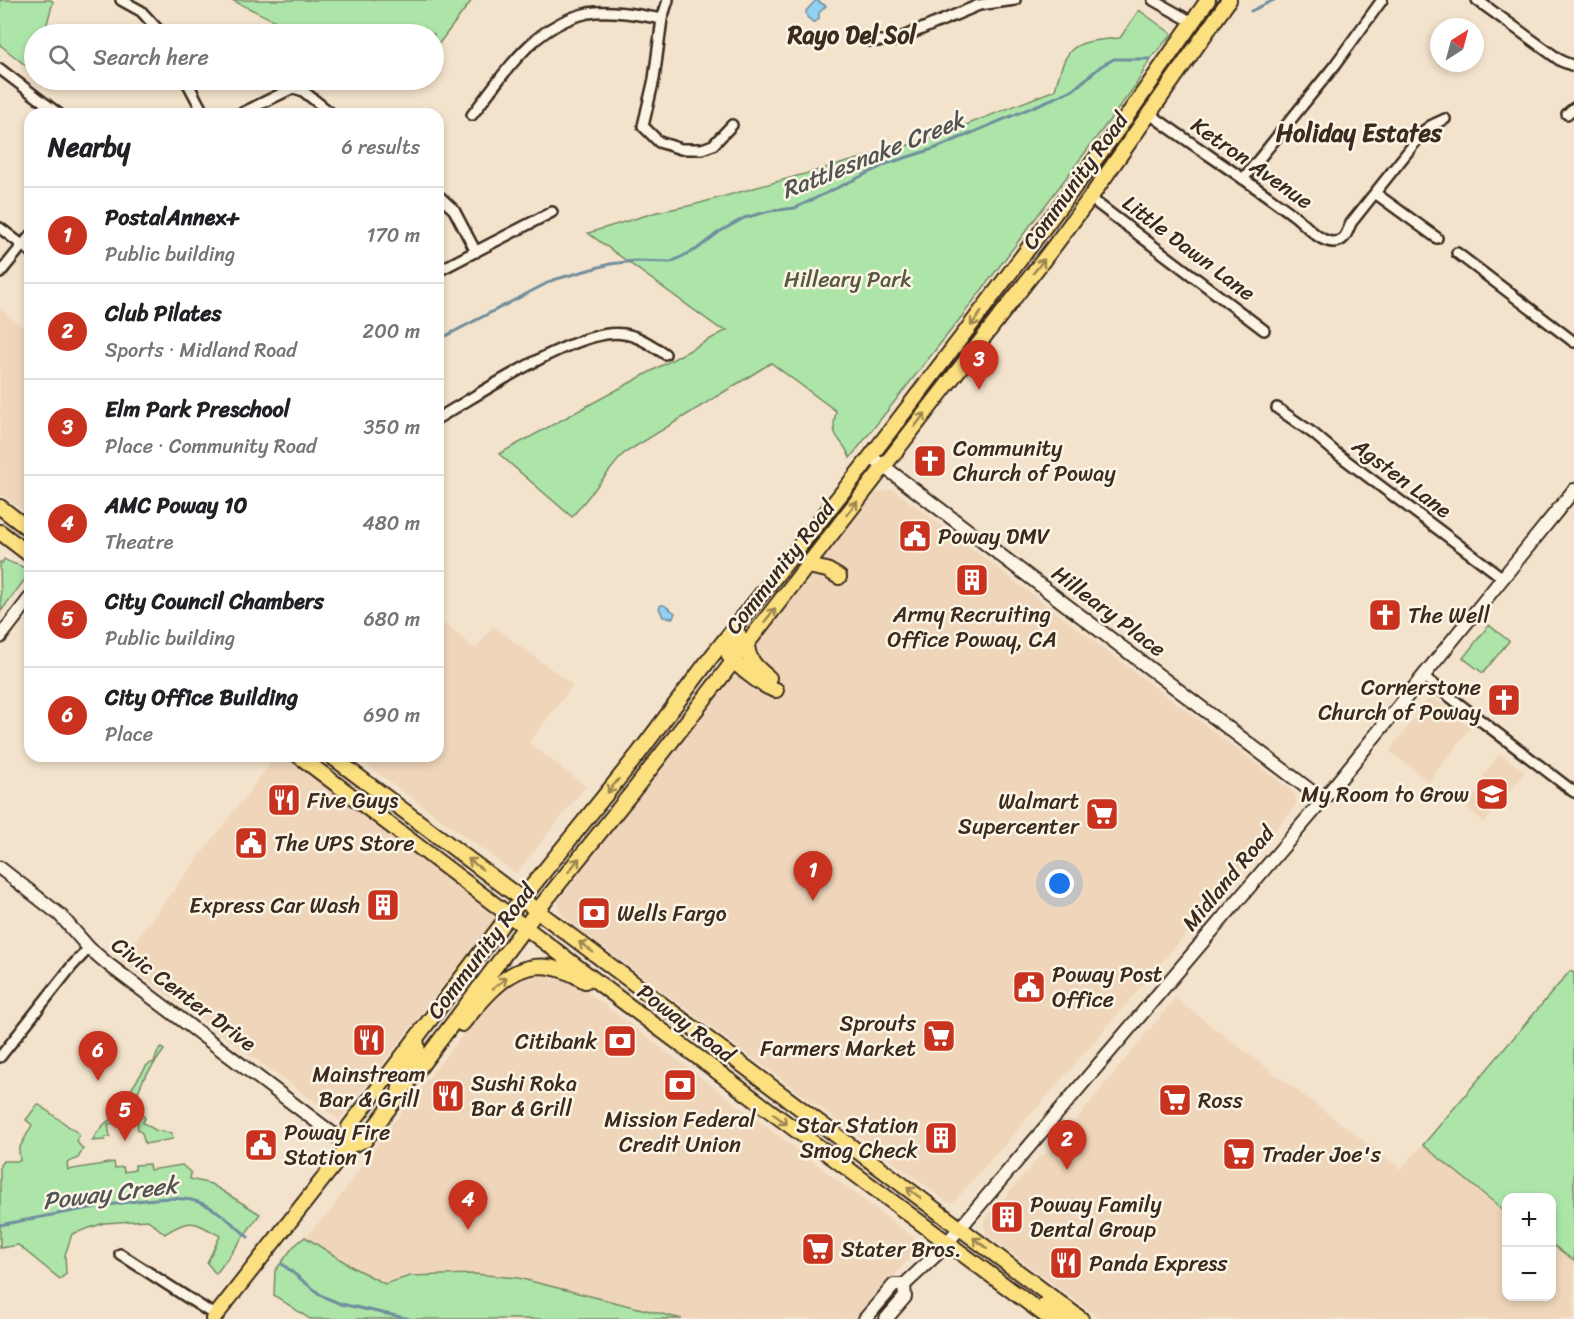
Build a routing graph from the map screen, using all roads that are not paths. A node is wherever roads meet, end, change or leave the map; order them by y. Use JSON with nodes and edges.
{"nodes":[{"id":1,"x":121,"y":0,"type":"edge"},
{"id":2,"x":668,"y":0,"type":"edge"},
{"id":3,"x":1015,"y":0,"type":"edge"},
{"id":4,"x":1154,"y":0,"type":"edge"},
{"id":5,"x":1208,"y":0,"type":"edge"},
{"id":6,"x":1229,"y":0,"type":"edge"},
{"id":7,"x":1382,"y":0,"type":"edge"},
{"id":8,"x":1477,"y":0,"type":"edge"},
{"id":9,"x":978,"y":3,"type":"edge"},
{"id":10,"x":662,"y":18,"type":"junction"},
{"id":11,"x":1192,"y":22,"type":"junction"},
{"id":12,"x":153,"y":24,"type":"edge"},
{"id":13,"x":870,"y":41,"type":"dead end"},
{"id":14,"x":1170,"y":55,"type":"junction"},
{"id":15,"x":1574,"y":66,"type":"edge"},
{"id":16,"x":0,"y":69,"type":"edge"},
{"id":17,"x":1173,"y":81,"type":"junction"},
{"id":18,"x":24,"y":87,"type":"edge"},
{"id":19,"x":28,"y":90,"type":"edge"},
{"id":20,"x":191,"y":90,"type":"edge"},
{"id":21,"x":287,"y":90,"type":"edge"},
{"id":22,"x":300,"y":90,"type":"edge"},
{"id":23,"x":51,"y":108,"type":"edge"},
{"id":24,"x":201,"y":108,"type":"edge"},
{"id":25,"x":252,"y":108,"type":"edge"},
{"id":26,"x":324,"y":108,"type":"edge"},
{"id":27,"x":1150,"y":114,"type":"junction"},
{"id":28,"x":472,"y":115,"type":"dead end"},
{"id":29,"x":1445,"y":119,"type":"dead end"},
{"id":30,"x":732,"y":125,"type":"dead end"},
{"id":31,"x":1118,"y":129,"type":"junction"},
{"id":32,"x":1243,"y":179,"type":"junction"},
{"id":33,"x":1075,"y":188,"type":"junction"},
{"id":34,"x":1375,"y":193,"type":"junction"},
{"id":35,"x":1090,"y":198,"type":"junction"},
{"id":36,"x":444,"y":201,"type":"edge"},
{"id":37,"x":552,"y":212,"type":"dead end"},
{"id":38,"x":0,"y":228,"type":"edge"},
{"id":39,"x":1437,"y":238,"type":"dead end"},
{"id":40,"x":1055,"y":245,"type":"junction"},
{"id":41,"x":24,"y":246,"type":"edge"},
{"id":42,"x":24,"y":250,"type":"edge"},
{"id":43,"x":477,"y":252,"type":"junction"},
{"id":44,"x":1457,"y":253,"type":"dead end"},
{"id":45,"x":444,"y":268,"type":"edge"},
{"id":46,"x":0,"y":273,"type":"edge"},
{"id":47,"x":1264,"y":330,"type":"dead end"},
{"id":48,"x":1574,"y":342,"type":"edge"},
{"id":49,"x":665,"y":354,"type":"dead end"},
{"id":50,"x":1277,"y":408,"type":"dead end"},
{"id":51,"x":444,"y":415,"type":"edge"},
{"id":52,"x":870,"y":456,"type":"junction"},
{"id":53,"x":884,"y":467,"type":"junction"},
{"id":54,"x":1574,"y":490,"type":"edge"},
{"id":55,"x":0,"y":507,"type":"edge"},
{"id":56,"x":24,"y":525,"type":"edge"},
{"id":57,"x":0,"y":532,"type":"edge"},
{"id":58,"x":24,"y":550,"type":"edge"},
{"id":59,"x":793,"y":554,"type":"junction"},
{"id":60,"x":808,"y":566,"type":"junction"},
{"id":61,"x":839,"y":577,"type":"dead end"},
{"id":62,"x":1503,"y":578,"type":"junction"},
{"id":63,"x":24,"y":606,"type":"edge"},
{"id":64,"x":0,"y":637,"type":"edge"},
{"id":65,"x":747,"y":643,"type":"junction"},
{"id":66,"x":734,"y":661,"type":"junction"},
{"id":67,"x":699,"y":672,"type":"junction"},
{"id":68,"x":1424,"y":677,"type":"junction"},
{"id":69,"x":664,"y":720,"type":"junction"},
{"id":70,"x":672,"y":741,"type":"junction"},
{"id":71,"x":308,"y":762,"type":"edge"},
{"id":72,"x":311,"y":762,"type":"edge"},
{"id":73,"x":340,"y":762,"type":"edge"},
{"id":74,"x":637,"y":786,"type":"junction"},
{"id":75,"x":1574,"y":792,"type":"edge"},
{"id":76,"x":1323,"y":800,"type":"junction"},
{"id":77,"x":397,"y":805,"type":"junction"},
{"id":78,"x":0,"y":868,"type":"edge"},
{"id":79,"x":522,"y":899,"type":"junction"},
{"id":80,"x":537,"y":910,"type":"junction"},
{"id":81,"x":509,"y":915,"type":"junction"},
{"id":82,"x":525,"y":927,"type":"junction"},
{"id":83,"x":89,"y":948,"type":"junction"},
{"id":84,"x":625,"y":1003,"type":"junction"},
{"id":85,"x":644,"y":1018,"type":"junction"},
{"id":86,"x":416,"y":1038,"type":"junction"},
{"id":87,"x":0,"y":1057,"type":"edge"},
{"id":88,"x":740,"y":1062,"type":"junction"},
{"id":89,"x":417,"y":1071,"type":"junction"},
{"id":90,"x":725,"y":1078,"type":"junction"},
{"id":91,"x":399,"y":1095,"type":"junction"},
{"id":92,"x":816,"y":1119,"type":"junction"},
{"id":93,"x":349,"y":1146,"type":"junction"},
{"id":94,"x":960,"y":1228,"type":"junction"},
{"id":95,"x":947,"y":1243,"type":"junction"},
{"id":96,"x":120,"y":1254,"type":"dead end"},
{"id":97,"x":1004,"y":1284,"type":"junction"},
{"id":98,"x":904,"y":1285,"type":"junction"},
{"id":99,"x":214,"y":1318,"type":"edge"},
{"id":100,"x":865,"y":1319,"type":"edge"},
{"id":101,"x":886,"y":1319,"type":"edge"},
{"id":102,"x":1050,"y":1319,"type":"edge"},
{"id":103,"x":1064,"y":1319,"type":"edge"},
{"id":104,"x":1081,"y":1319,"type":"edge"}],
"edges":[{"from":1,"to":12,"type":"street"},
{"from":2,"to":10,"type":"street"},
{"from":3,"to":9,"type":"street"},
{"from":4,"to":11,"type":"street"},
{"from":5,"to":11,"type":"main road","name":"Community Road"},
{"from":6,"to":17,"type":"main road","name":"Community Road"},
{"from":7,"to":32,"type":"street"},
{"from":8,"to":15,"type":"street"},
{"from":9,"to":13,"type":"street"},
{"from":10,"to":28,"type":"street"},
{"from":10,"to":30,"type":"street"},
{"from":11,"to":14,"type":"main road","name":"Community Road"},
{"from":11,"to":17,"type":"main road"},
{"from":14,"to":27,"type":"main road"},
{"from":14,"to":31,"type":"main road","name":"Community Road"},
{"from":16,"to":18,"type":"street"},
{"from":17,"to":27,"type":"main road","name":"Community Road"},
{"from":19,"to":23,"type":"street"},
{"from":20,"to":24,"type":"street"},
{"from":21,"to":25,"type":"street"},
{"from":22,"to":26,"type":"street"},
{"from":27,"to":32,"type":"street","name":"Ketron Avenue"},
{"from":27,"to":35,"type":"main road","name":"Community Road"},
{"from":29,"to":34,"type":"street"},
{"from":31,"to":33,"type":"main road","name":"Community Road"},
{"from":31,"to":35,"type":"main road"},
{"from":32,"to":34,"type":"street","name":"Ketron Avenue"},
{"from":33,"to":40,"type":"main road"},
{"from":33,"to":52,"type":"main road","name":"Community Road","one_way":true},
{"from":34,"to":39,"type":"street"},
{"from":35,"to":40,"type":"main road","name":"Community Road"},
{"from":35,"to":47,"type":"street","name":"Little Dawn Lane"},
{"from":36,"to":43,"type":"street"},
{"from":37,"to":43,"type":"street"},
{"from":38,"to":41,"type":"street"},
{"from":53,"to":40,"type":"main road","name":"Community Road","one_way":true},
{"from":42,"to":46,"type":"street"},
{"from":43,"to":45,"type":"street"},
{"from":44,"to":48,"type":"street"},
{"from":49,"to":51,"type":"street"},
{"from":50,"to":62,"type":"street","name":"Agsten Lane"},
{"from":52,"to":53,"type":"street","name":"Hilleary Place"},
{"from":52,"to":59,"type":"main road","name":"Community Road"},
{"from":60,"to":53,"type":"main road","name":"Community Road","one_way":true},
{"from":53,"to":76,"type":"street","name":"Hilleary Place"},
{"from":54,"to":62,"type":"street","name":"Midland Road"},
{"from":55,"to":56,"type":"main road"},
{"from":57,"to":58,"type":"main road"},
{"from":59,"to":66,"type":"main road"},
{"from":59,"to":67,"type":"main road","name":"Community Road"},
{"from":60,"to":61,"type":"main road"},
{"from":65,"to":60,"type":"main road","name":"Community Road","one_way":true},
{"from":62,"to":68,"type":"street","name":"Midland Road"},
{"from":63,"to":64,"type":"street"},
{"from":65,"to":66,"type":"main road","name":"Community Road"},
{"from":65,"to":66,"type":"main road"},
{"from":66,"to":70,"type":"main road","name":"Community Road"},
{"from":67,"to":69,"type":"main road","name":"Community Road"},
{"from":67,"to":70,"type":"main road"},
{"from":68,"to":75,"type":"street"},
{"from":68,"to":76,"type":"street","name":"Midland Road"},
{"from":69,"to":74,"type":"main road"},
{"from":69,"to":79,"type":"main road","name":"Community Road","one_way":true},
{"from":70,"to":74,"type":"main road","name":"Community Road"},
{"from":71,"to":81,"type":"main road","name":"Poway Road"},
{"from":72,"to":77,"type":"main road"},
{"from":73,"to":77,"type":"main road","name":"Poway Road"},
{"from":80,"to":74,"type":"main road","name":"Community Road","one_way":true},
{"from":76,"to":94,"type":"street","name":"Midland Road"},
{"from":79,"to":77,"type":"main road","name":"Poway Road","one_way":true},
{"from":78,"to":83,"type":"street","name":"Civic Center Drive"},
{"from":79,"to":80,"type":"main road","name":"Poway Road"},
{"from":79,"to":81,"type":"main road","name":"Community Road"},
{"from":80,"to":82,"type":"main road","name":"Community Road"},
{"from":88,"to":80,"type":"main road","name":"Poway Road","one_way":true},
{"from":81,"to":82,"type":"main road","name":"Poway Road"},
{"from":81,"to":86,"type":"main road","name":"Community Road"},
{"from":82,"to":84,"type":"main road","name":"Poway Road"},
{"from":82,"to":89,"type":"main road","name":"Community Road"},
{"from":83,"to":87,"type":"street"},
{"from":83,"to":93,"type":"street","name":"Civic Center Drive"},
{"from":84,"to":85,"type":"main road","name":"Poway Road"},
{"from":89,"to":84,"type":"main road","one_way":true},
{"from":85,"to":88,"type":"main road"},
{"from":85,"to":90,"type":"main road","name":"Poway Road"},
{"from":86,"to":91,"type":"main road"},
{"from":86,"to":93,"type":"main road","name":"Community Road"},
{"from":88,"to":92,"type":"main road","name":"Poway Road"},
{"from":89,"to":91,"type":"main road","name":"Community Road"},
{"from":90,"to":92,"type":"main road"},
{"from":90,"to":95,"type":"main road","name":"Poway Road","one_way":true},
{"from":91,"to":93,"type":"main road","name":"Community Road"},
{"from":94,"to":92,"type":"main road","name":"Poway Road","one_way":true},
{"from":93,"to":99,"type":"main road","name":"Community Road"},
{"from":94,"to":95,"type":"street","name":"Midland Road"},
{"from":104,"to":94,"type":"main road","name":"Poway Road","one_way":true},
{"from":95,"to":97,"type":"main road","name":"Poway Road"},
{"from":95,"to":98,"type":"street","name":"Midland Road"},
{"from":96,"to":99,"type":"street"},
{"from":97,"to":102,"type":"main road","name":"Poway Road"},
{"from":97,"to":103,"type":"main road"},
{"from":98,"to":100,"type":"street","name":"Midland Road"},
{"from":98,"to":101,"type":"street","name":"Midland Road"}]}
